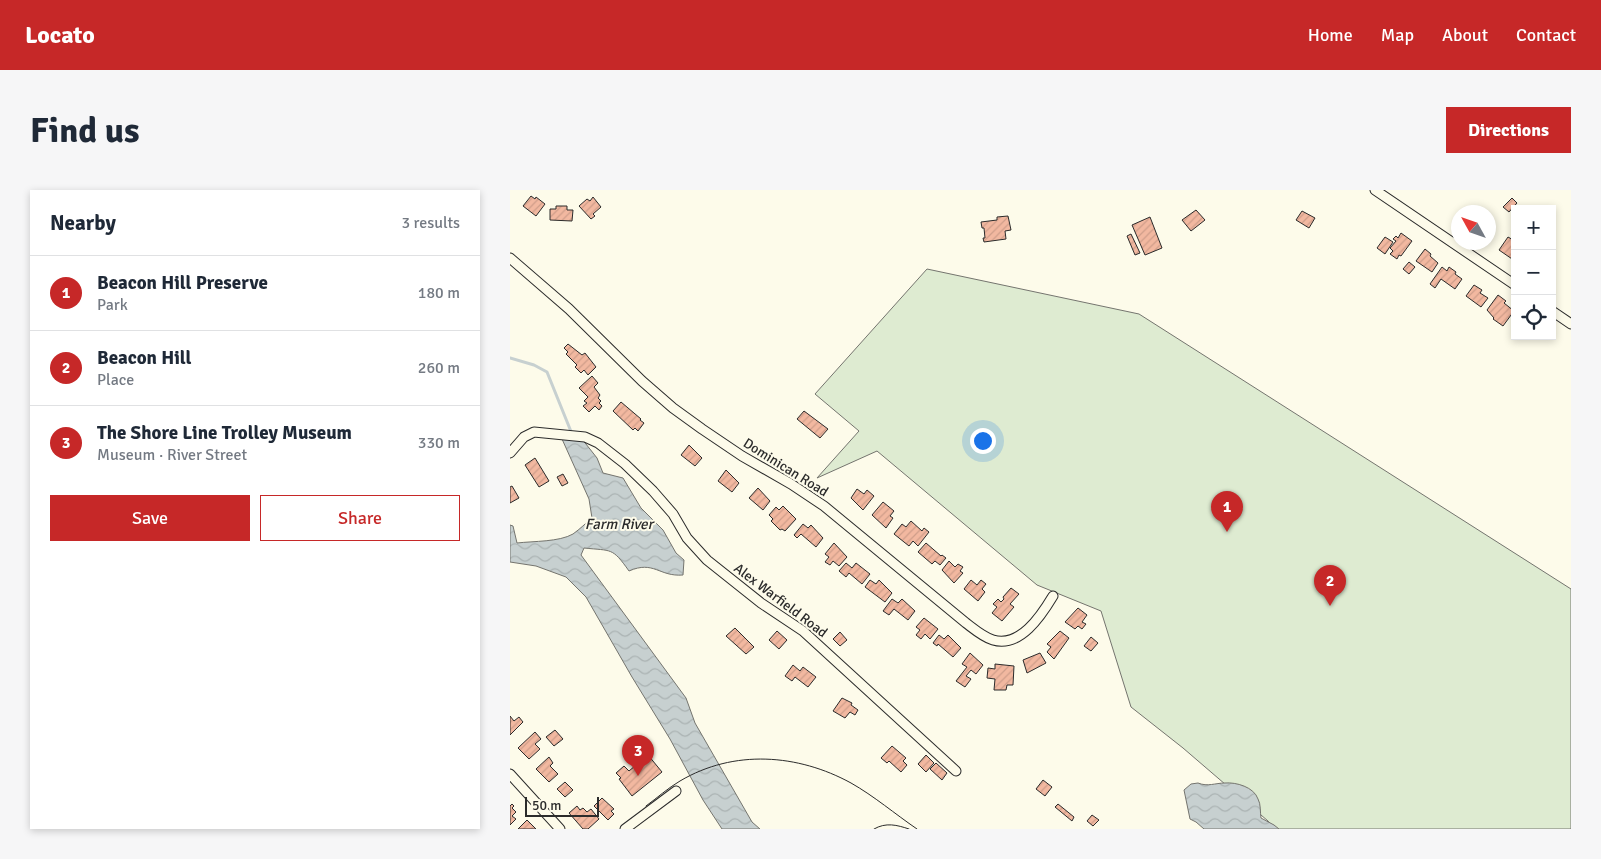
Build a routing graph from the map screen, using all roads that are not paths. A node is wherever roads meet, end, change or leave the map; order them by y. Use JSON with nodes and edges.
{"nodes":[{"id":1,"x":1374,"y":190,"type":"edge"},
{"id":2,"x":510,"y":258,"type":"edge"},
{"id":3,"x":1511,"y":282,"type":"edge"},
{"id":4,"x":1556,"y":314,"type":"edge"},
{"id":5,"x":1571,"y":324,"type":"edge"},
{"id":6,"x":510,"y":453,"type":"edge"},
{"id":7,"x":1052,"y":596,"type":"dead end"},
{"id":8,"x":956,"y":771,"type":"dead end"},
{"id":9,"x":510,"y":774,"type":"edge"},
{"id":10,"x":676,"y":792,"type":"dead end"},
{"id":11,"x":560,"y":829,"type":"edge"},
{"id":12,"x":625,"y":829,"type":"edge"}],
"edges":[{"from":1,"to":3,"type":"street"},
{"from":2,"to":7,"type":"street","name":"Dominican Road"},
{"from":4,"to":5,"type":"street"},
{"from":6,"to":8,"type":"street","name":"Alex Warfield Road"},
{"from":9,"to":11,"type":"street"},
{"from":10,"to":12,"type":"street"}]}
